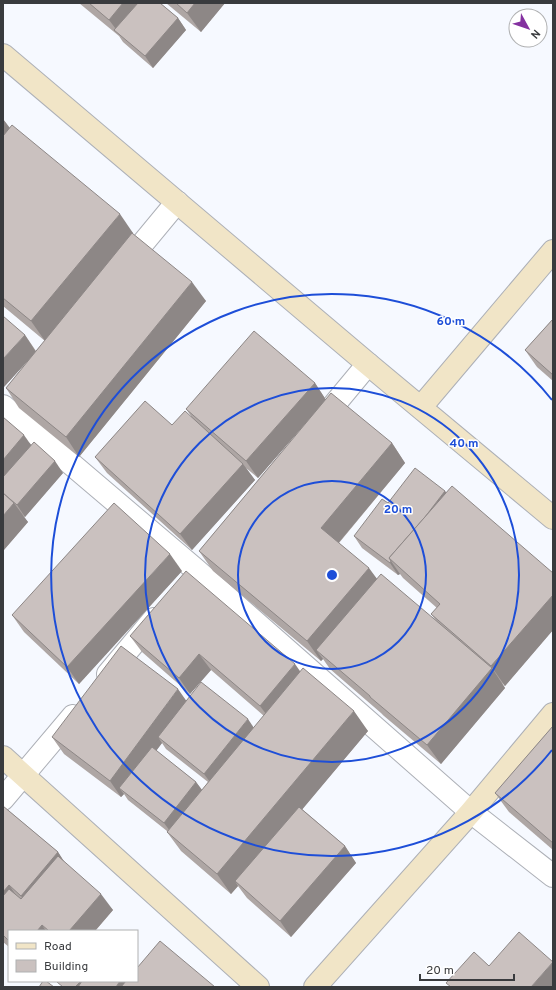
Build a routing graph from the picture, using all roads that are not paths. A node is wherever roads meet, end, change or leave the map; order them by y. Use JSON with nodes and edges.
{"nodes":[{"id":1,"x":3,"y":55,"type":"edge"},
{"id":2,"x":177,"y":202,"type":"junction"},
{"id":3,"x":553,"y":251,"type":"edge"},
{"id":4,"x":111,"y":281,"type":"edge"},
{"id":5,"x":368,"y":364,"type":"junction"},
{"id":6,"x":7,"y":405,"type":"edge"},
{"id":7,"x":421,"y":407,"type":"junction"},
{"id":8,"x":308,"y":437,"type":"edge"},
{"id":9,"x":553,"y":518,"type":"edge"},
{"id":10,"x":202,"y":564,"type":"junction"},
{"id":11,"x":181,"y":588,"type":"edge"},
{"id":12,"x":166,"y":606,"type":"edge"},
{"id":13,"x":553,"y":714,"type":"edge"},
{"id":14,"x":3,"y":757,"type":"edge"},
{"id":15,"x":23,"y":775,"type":"junction"},
{"id":16,"x":3,"y":799,"type":"edge"},
{"id":17,"x":471,"y":812,"type":"junction"},
{"id":18,"x":553,"y":876,"type":"edge"},
{"id":19,"x":258,"y":987,"type":"edge"},
{"id":20,"x":316,"y":987,"type":"edge"}],
"edges":[{"from":1,"to":2,"type":"street"},
{"from":2,"to":4,"type":"street"},
{"from":2,"to":5,"type":"street"},
{"from":3,"to":7,"type":"street"},
{"from":5,"to":7,"type":"street"},
{"from":5,"to":8,"type":"street"},
{"from":6,"to":10,"type":"street"},
{"from":7,"to":9,"type":"street"},
{"from":10,"to":11,"type":"street"},
{"from":10,"to":17,"type":"street"},
{"from":12,"to":15,"type":"street"},
{"from":13,"to":17,"type":"street"},
{"from":14,"to":15,"type":"street"},
{"from":15,"to":16,"type":"street"},
{"from":15,"to":19,"type":"street"},
{"from":17,"to":18,"type":"street"},
{"from":17,"to":20,"type":"street"}]}
